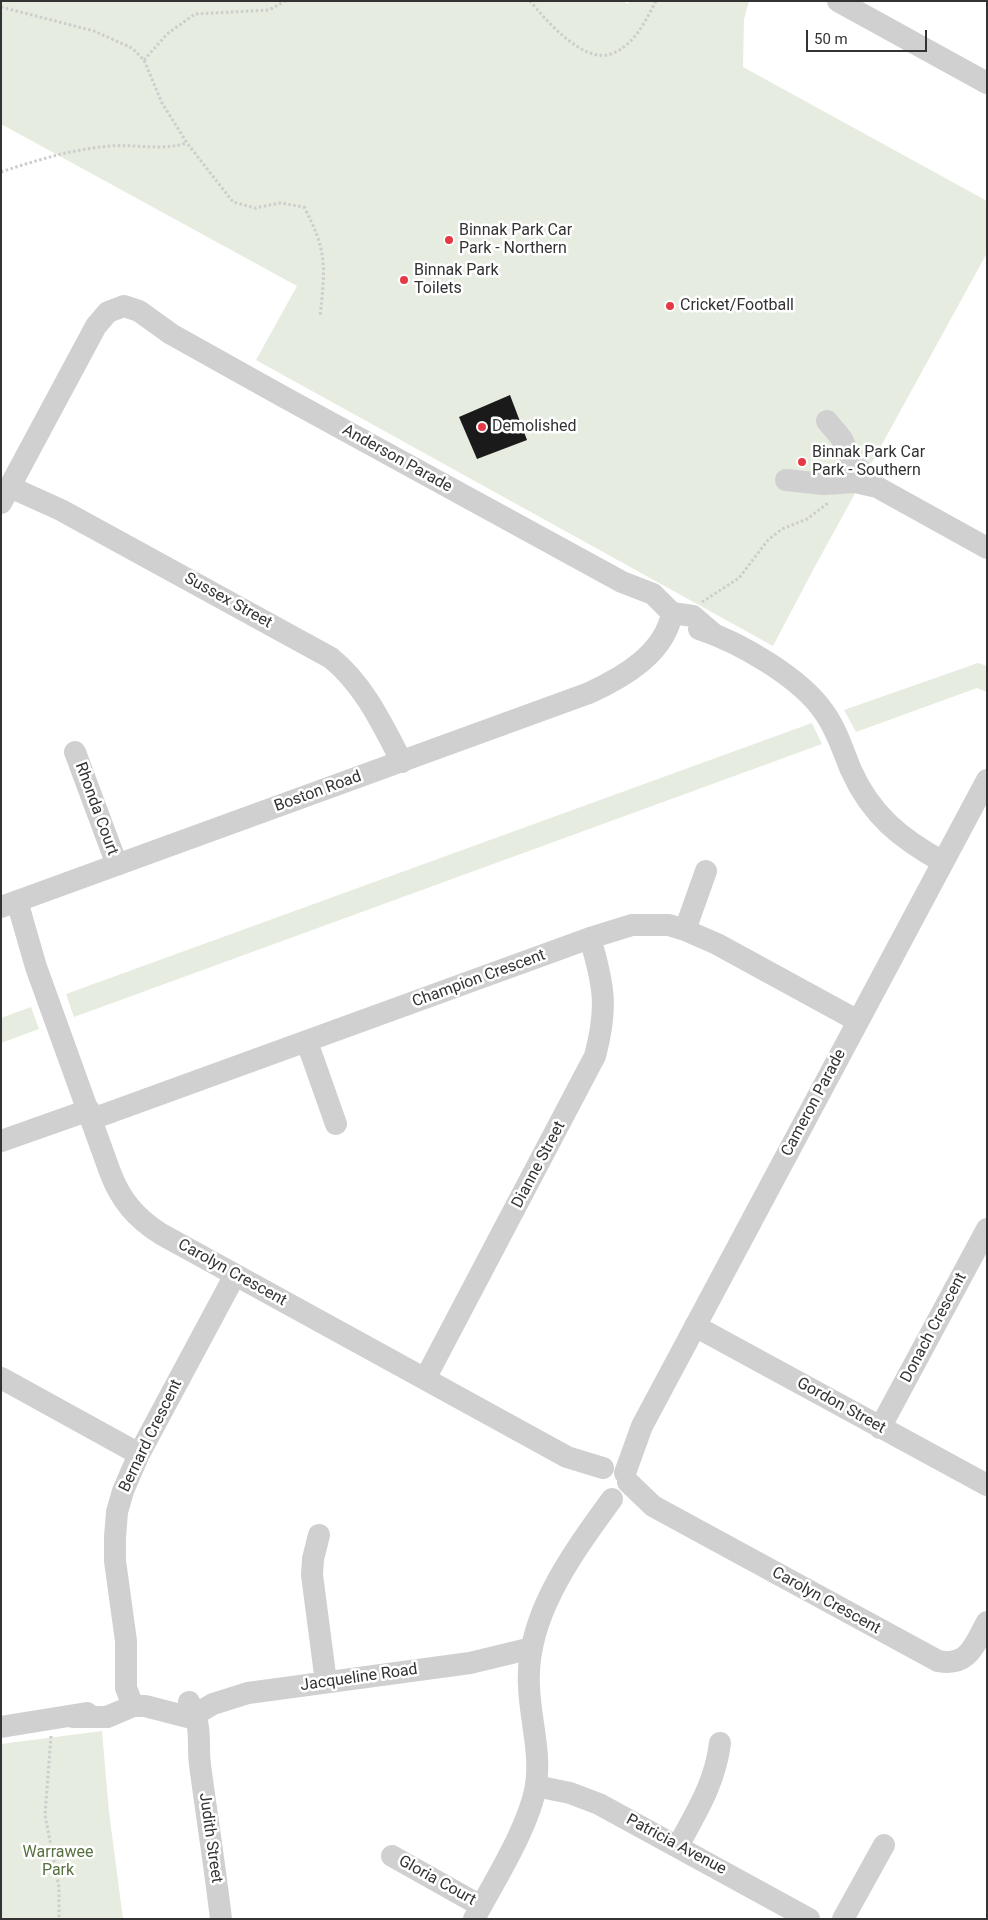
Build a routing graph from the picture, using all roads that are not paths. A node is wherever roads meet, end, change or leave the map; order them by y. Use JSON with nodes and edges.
{"nodes":[{"id":1,"x":838,"y":1,"type":"edge"},
{"id":2,"x":987,"y":83,"type":"edge"},
{"id":3,"x":827,"y":422,"type":"dead end"},
{"id":4,"x":786,"y":480,"type":"dead end"},
{"id":5,"x":877,"y":487,"type":"junction"},
{"id":6,"x":8,"y":490,"type":"edge"},
{"id":7,"x":987,"y":548,"type":"edge"},
{"id":8,"x":668,"y":620,"type":"junction"},
{"id":9,"x":75,"y":752,"type":"dead end"},
{"id":10,"x":395,"y":764,"type":"junction"},
{"id":11,"x":987,"y":780,"type":"edge"},
{"id":12,"x":980,"y":807,"type":"edge"},
{"id":13,"x":946,"y":857,"type":"junction"},
{"id":14,"x":117,"y":865,"type":"junction"},
{"id":15,"x":706,"y":871,"type":"dead end"},
{"id":16,"x":9,"y":904,"type":"edge"},
{"id":17,"x":685,"y":930,"type":"junction"},
{"id":18,"x":590,"y":938,"type":"junction"},
{"id":19,"x":858,"y":1021,"type":"junction"},
{"id":20,"x":307,"y":1042,"type":"junction"},
{"id":21,"x":90,"y":1115,"type":"junction"},
{"id":22,"x":336,"y":1124,"type":"dead end"},
{"id":23,"x":1,"y":1141,"type":"edge"},
{"id":24,"x":987,"y":1229,"type":"edge"},
{"id":25,"x":235,"y":1275,"type":"junction"},
{"id":26,"x":695,"y":1326,"type":"junction"},
{"id":27,"x":1,"y":1378,"type":"edge"},
{"id":28,"x":425,"y":1379,"type":"junction"},
{"id":29,"x":880,"y":1428,"type":"junction"},
{"id":30,"x":139,"y":1454,"type":"junction"},
{"id":31,"x":611,"y":1482,"type":"junction"},
{"id":32,"x":987,"y":1485,"type":"edge"},
{"id":33,"x":319,"y":1534,"type":"dead end"},
{"id":34,"x":987,"y":1622,"type":"edge"},
{"id":35,"x":531,"y":1657,"type":"junction"},
{"id":36,"x":326,"y":1682,"type":"junction"},
{"id":37,"x":133,"y":1699,"type":"junction"},
{"id":38,"x":191,"y":1711,"type":"junction"},
{"id":39,"x":1,"y":1727,"type":"edge"},
{"id":40,"x":720,"y":1743,"type":"dead end"},
{"id":41,"x":536,"y":1786,"type":"junction"},
{"id":42,"x":884,"y":1845,"type":"dead end"},
{"id":43,"x":678,"y":1846,"type":"junction"},
{"id":44,"x":392,"y":1856,"type":"dead end"},
{"id":45,"x":478,"y":1912,"type":"edge"},
{"id":46,"x":221,"y":1919,"type":"edge"},
{"id":47,"x":810,"y":1919,"type":"edge"},
{"id":48,"x":843,"y":1919,"type":"edge"}],
"edges":[{"from":1,"to":2,"type":"street"},
{"from":3,"to":5,"type":"street"},
{"from":4,"to":5,"type":"street"},
{"from":5,"to":7,"type":"street"},
{"from":6,"to":8,"type":"street","name":"Anderson Parade"},
{"from":6,"to":10,"type":"street","name":"Sussex Street"},
{"from":8,"to":10,"type":"street","name":"Boston Road"},
{"from":8,"to":13,"type":"street"},
{"from":9,"to":14,"type":"street","name":"Rhonda Court"},
{"from":10,"to":14,"type":"street","name":"Boston Road"},
{"from":11,"to":12,"type":"street","name":"Cameron Parade"},
{"from":12,"to":13,"type":"street","name":"Cameron Parade"},
{"from":13,"to":19,"type":"street","name":"Cameron Parade"},
{"from":14,"to":16,"type":"street","name":"Boston Road"},
{"from":15,"to":17,"type":"street"},
{"from":16,"to":21,"type":"street","name":"Carolyn Crescent"},
{"from":17,"to":18,"type":"street","name":"Champion Crescent"},
{"from":17,"to":19,"type":"street","name":"Champion Crescent"},
{"from":18,"to":20,"type":"street","name":"Champion Crescent"},
{"from":18,"to":28,"type":"street","name":"Dianne Street"},
{"from":19,"to":26,"type":"street","name":"Cameron Parade"},
{"from":20,"to":21,"type":"street","name":"Champion Crescent"},
{"from":20,"to":22,"type":"street"},
{"from":21,"to":23,"type":"street","name":"Champion Crescent"},
{"from":21,"to":25,"type":"street","name":"Carolyn Crescent"},
{"from":24,"to":29,"type":"street","name":"Donach Crescent"},
{"from":25,"to":28,"type":"street","name":"Carolyn Crescent"},
{"from":25,"to":30,"type":"street","name":"Bernard Crescent"},
{"from":26,"to":29,"type":"street","name":"Gordon Street"},
{"from":26,"to":31,"type":"street","name":"Cameron Parade"},
{"from":27,"to":30,"type":"street"},
{"from":28,"to":31,"type":"street","name":"Carolyn Crescent"},
{"from":29,"to":32,"type":"street","name":"Gordon Street"},
{"from":30,"to":37,"type":"street","name":"Bernard Crescent"},
{"from":31,"to":34,"type":"street","name":"Carolyn Crescent"},
{"from":31,"to":35,"type":"street","name":"Cameron Parade"},
{"from":33,"to":36,"type":"street"},
{"from":35,"to":36,"type":"street","name":"Jacqueline Road"},
{"from":35,"to":41,"type":"street","name":"Cameron Parade"},
{"from":36,"to":38,"type":"street","name":"Jacqueline Road"},
{"from":37,"to":38,"type":"street"},
{"from":37,"to":39,"type":"street"},
{"from":38,"to":46,"type":"street","name":"Judith Street"},
{"from":40,"to":43,"type":"street"},
{"from":41,"to":43,"type":"street","name":"Patricia Avenue"},
{"from":41,"to":45,"type":"street","name":"Cameron Parade"},
{"from":42,"to":48,"type":"street"},
{"from":43,"to":47,"type":"street","name":"Patricia Avenue"},
{"from":44,"to":45,"type":"street","name":"Gloria Court"}]}
